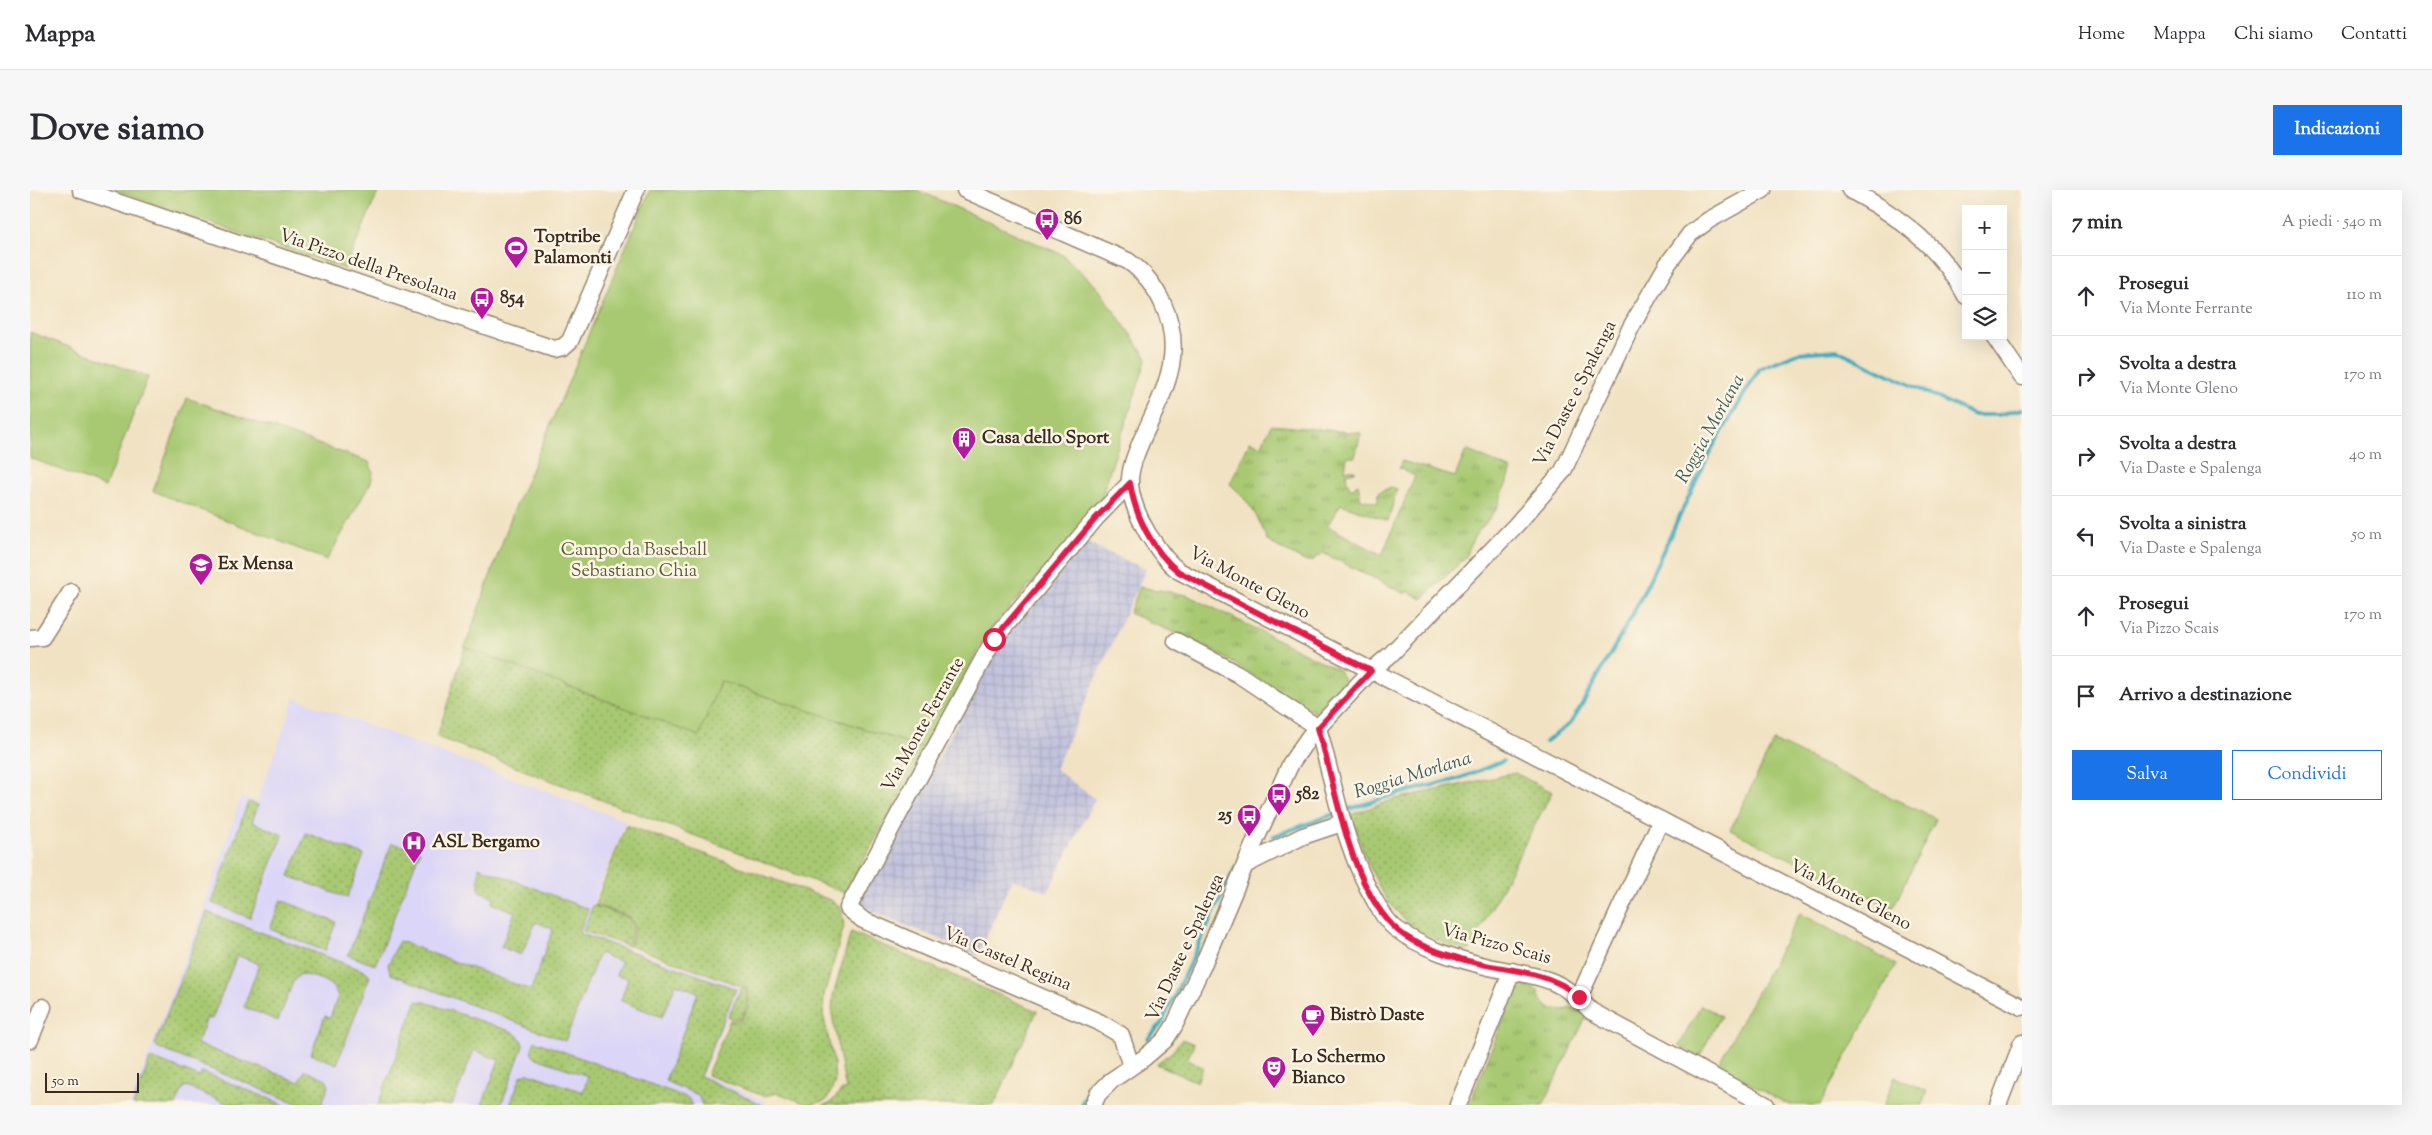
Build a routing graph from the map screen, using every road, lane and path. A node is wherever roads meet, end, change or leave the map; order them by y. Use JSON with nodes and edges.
{"nodes":[{"id":1,"x":81,"y":190,"type":"edge"},
{"id":2,"x":636,"y":190,"type":"edge"},
{"id":3,"x":965,"y":190,"type":"edge"},
{"id":4,"x":1763,"y":190,"type":"edge"},
{"id":5,"x":1850,"y":190,"type":"edge"},
{"id":6,"x":1962,"y":283,"type":"edge"},
{"id":7,"x":1997,"y":340,"type":"edge"},
{"id":8,"x":2022,"y":377,"type":"edge"},
{"id":9,"x":1130,"y":483,"type":"junction"},
{"id":10,"x":72,"y":592,"type":"dead end"},
{"id":11,"x":30,"y":638,"type":"edge"},
{"id":12,"x":1176,"y":641,"type":"dead end"},
{"id":13,"x":1371,"y":671,"type":"junction"},
{"id":14,"x":1318,"y":728,"type":"junction"},
{"id":15,"x":1340,"y":813,"type":"junction"},
{"id":16,"x":1661,"y":820,"type":"junction"},
{"id":17,"x":1247,"y":864,"type":"junction"},
{"id":18,"x":848,"y":908,"type":"joint"},
{"id":19,"x":1512,"y":971,"type":"junction"},
{"id":20,"x":1579,"y":997,"type":"junction"},
{"id":21,"x":2022,"y":1006,"type":"edge"},
{"id":22,"x":43,"y":1007,"type":"dead end"},
{"id":23,"x":30,"y":1040,"type":"edge"},
{"id":24,"x":2022,"y":1043,"type":"edge"},
{"id":25,"x":1131,"y":1066,"type":"junction"},
{"id":26,"x":1093,"y":1105,"type":"edge"},
{"id":27,"x":1458,"y":1105,"type":"edge"},
{"id":28,"x":1766,"y":1105,"type":"edge"},
{"id":29,"x":1998,"y":1105,"type":"edge"}],
"edges":[{"from":1,"to":2,"type":"street","name":"Via Pizzo della Presolana"},
{"from":3,"to":9,"type":"street"},
{"from":4,"to":13,"type":"street","name":"Via Daste e Spalenga"},
{"from":5,"to":6,"type":"street"},
{"from":7,"to":8,"type":"street"},
{"from":9,"to":13,"type":"street","name":"Via Monte Gleno"},
{"from":9,"to":18,"type":"street","name":"Via Monte Ferrante"},
{"from":10,"to":11,"type":"street"},
{"from":12,"to":14,"type":"street"},
{"from":13,"to":14,"type":"street","name":"Via Daste e Spalenga"},
{"from":13,"to":16,"type":"street","name":"Via Monte Gleno"},
{"from":14,"to":15,"type":"street"},
{"from":14,"to":17,"type":"street","name":"Via Daste e Spalenga"},
{"from":15,"to":17,"type":"street","name":"Via Daste e Spalenga"},
{"from":15,"to":19,"type":"street","name":"Via Pizzo Scais"},
{"from":16,"to":20,"type":"street"},
{"from":16,"to":21,"type":"street","name":"Via Monte Gleno"},
{"from":17,"to":25,"type":"street","name":"Via Daste e Spalenga"},
{"from":18,"to":25,"type":"street","name":"Via Castel Regina"},
{"from":19,"to":20,"type":"street","name":"Via Pizzo Scais"},
{"from":19,"to":27,"type":"street"},
{"from":20,"to":28,"type":"street","name":"Via Pizzo Scais"},
{"from":22,"to":23,"type":"street"},
{"from":24,"to":29,"type":"street"},
{"from":25,"to":26,"type":"street","name":"Via Daste e Spalenga"}]}
